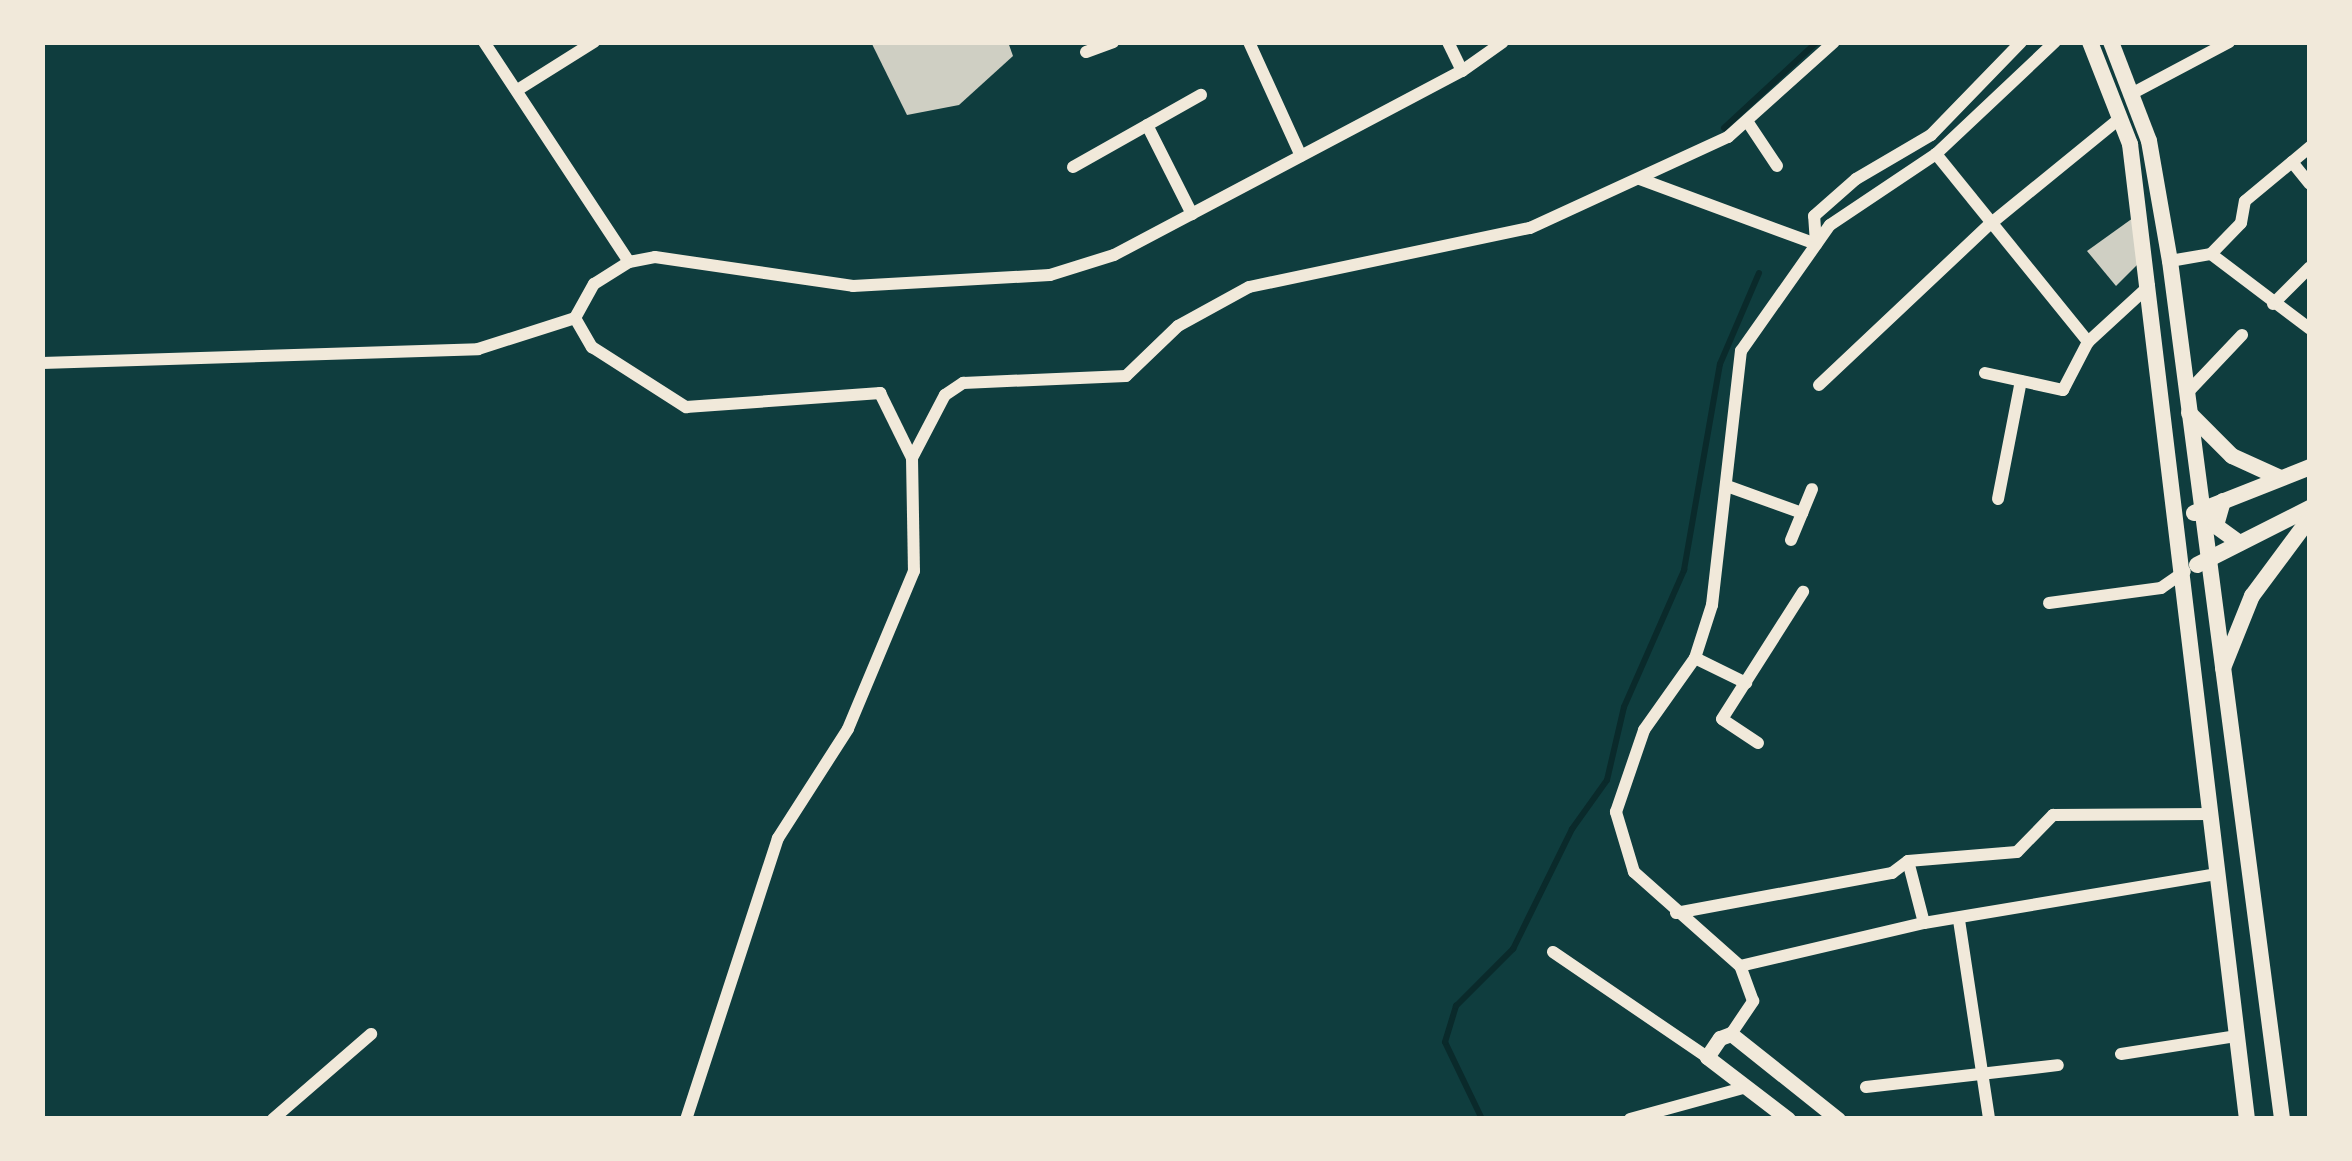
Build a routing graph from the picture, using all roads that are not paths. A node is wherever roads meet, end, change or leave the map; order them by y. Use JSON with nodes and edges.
{"nodes":[{"id":1,"x":484,"y":42,"type":"edge"},
{"id":2,"x":594,"y":42,"type":"edge"},
{"id":3,"x":1113,"y":42,"type":"edge"},
{"id":4,"x":1270,"y":42,"type":"edge"},
{"id":5,"x":1448,"y":42,"type":"edge"},
{"id":6,"x":1503,"y":42,"type":"edge"},
{"id":7,"x":1834,"y":42,"type":"edge"},
{"id":8,"x":2021,"y":42,"type":"edge"},
{"id":9,"x":2055,"y":42,"type":"edge"},
{"id":10,"x":2090,"y":42,"type":"edge"},
{"id":11,"x":2111,"y":42,"type":"edge"},
{"id":12,"x":2229,"y":42,"type":"edge"},
{"id":13,"x":1251,"y":46,"type":"edge"},
{"id":14,"x":1086,"y":52,"type":"dead end"},
{"id":15,"x":1462,"y":71,"type":"junction"},
{"id":16,"x":519,"y":89,"type":"junction"},
{"id":17,"x":2133,"y":93,"type":"junction"},
{"id":18,"x":1201,"y":95,"type":"dead end"},
{"id":19,"x":2119,"y":119,"type":"junction"},
{"id":20,"x":1747,"y":121,"type":"junction"},
{"id":21,"x":1148,"y":124,"type":"junction"},
{"id":22,"x":2310,"y":147,"type":"edge"},
{"id":23,"x":1936,"y":154,"type":"junction"},
{"id":24,"x":1301,"y":156,"type":"junction"},
{"id":25,"x":2292,"y":162,"type":"junction"},
{"id":26,"x":1777,"y":166,"type":"dead end"},
{"id":27,"x":1073,"y":167,"type":"dead end"},
{"id":28,"x":1640,"y":179,"type":"junction"},
{"id":29,"x":2310,"y":184,"type":"edge"},
{"id":30,"x":1192,"y":214,"type":"junction"},
{"id":31,"x":1989,"y":225,"type":"junction"},
{"id":32,"x":1816,"y":244,"type":"junction"},
{"id":33,"x":2211,"y":254,"type":"junction"},
{"id":34,"x":2170,"y":261,"type":"junction"},
{"id":35,"x":628,"y":262,"type":"junction"},
{"id":36,"x":2310,"y":267,"type":"edge"},
{"id":37,"x":2150,"y":286,"type":"junction"},
{"id":38,"x":2272,"y":304,"type":"junction"},
{"id":39,"x":575,"y":318,"type":"junction"},
{"id":40,"x":2310,"y":329,"type":"edge"},
{"id":41,"x":2242,"y":335,"type":"dead end"},
{"id":42,"x":2088,"y":342,"type":"junction"},
{"id":43,"x":42,"y":363,"type":"edge"},
{"id":44,"x":1985,"y":373,"type":"dead end"},
{"id":45,"x":2021,"y":381,"type":"junction"},
{"id":46,"x":1819,"y":385,"type":"dead end"},
{"id":47,"x":2187,"y":393,"type":"junction"},
{"id":48,"x":2189,"y":413,"type":"junction"},
{"id":49,"x":912,"y":458,"type":"junction"},
{"id":50,"x":2310,"y":467,"type":"edge"},
{"id":51,"x":2278,"y":478,"type":"junction"},
{"id":52,"x":1727,"y":485,"type":"junction"},
{"id":53,"x":1812,"y":490,"type":"dead end"},
{"id":54,"x":1998,"y":499,"type":"dead end"},
{"id":55,"x":2224,"y":501,"type":"junction"},
{"id":56,"x":2310,"y":508,"type":"edge"},
{"id":57,"x":2201,"y":510,"type":"junction"},
{"id":58,"x":1802,"y":513,"type":"junction"},
{"id":59,"x":2310,"y":518,"type":"edge"},
{"id":60,"x":2177,"y":520,"type":"junction"},
{"id":61,"x":1791,"y":540,"type":"dead end"},
{"id":62,"x":2239,"y":544,"type":"junction"},
{"id":63,"x":2207,"y":560,"type":"junction"},
{"id":64,"x":2186,"y":570,"type":"junction"},
{"id":65,"x":1803,"y":592,"type":"dead end"},
{"id":66,"x":2049,"y":603,"type":"dead end"},
{"id":67,"x":1695,"y":658,"type":"junction"},
{"id":68,"x":2221,"y":674,"type":"junction"},
{"id":69,"x":1746,"y":683,"type":"junction"},
{"id":70,"x":1758,"y":743,"type":"dead end"},
{"id":71,"x":2211,"y":814,"type":"junction"},
{"id":72,"x":1908,"y":862,"type":"junction"},
{"id":73,"x":2216,"y":874,"type":"junction"},
{"id":74,"x":1676,"y":913,"type":"junction"},
{"id":75,"x":1958,"y":920,"type":"junction"},
{"id":76,"x":1924,"y":923,"type":"junction"},
{"id":77,"x":1552,"y":952,"type":"dead end"},
{"id":78,"x":1740,"y":966,"type":"junction"},
{"id":79,"x":371,"y":1034,"type":"dead end"},
{"id":80,"x":1731,"y":1034,"type":"junction"},
{"id":81,"x":2236,"y":1036,"type":"junction"},
{"id":82,"x":2121,"y":1054,"type":"dead end"},
{"id":83,"x":1707,"y":1057,"type":"junction"},
{"id":84,"x":2058,"y":1065,"type":"dead end"},
{"id":85,"x":1982,"y":1072,"type":"junction"},
{"id":86,"x":1865,"y":1087,"type":"dead end"},
{"id":87,"x":1747,"y":1088,"type":"junction"},
{"id":88,"x":1828,"y":1116,"type":"edge"},
{"id":89,"x":272,"y":1119,"type":"edge"},
{"id":90,"x":686,"y":1119,"type":"edge"},
{"id":91,"x":1630,"y":1119,"type":"edge"},
{"id":92,"x":1788,"y":1119,"type":"edge"},
{"id":93,"x":1989,"y":1119,"type":"edge"},
{"id":94,"x":2247,"y":1119,"type":"edge"},
{"id":95,"x":2282,"y":1119,"type":"edge"}],
"edges":[{"from":1,"to":16,"type":"street"},
{"from":2,"to":16,"type":"street"},
{"from":3,"to":14,"type":"street"},
{"from":4,"to":13,"type":"street"},
{"from":5,"to":15,"type":"street"},
{"from":6,"to":15,"type":"street"},
{"from":7,"to":20,"type":"street"},
{"from":8,"to":32,"type":"street"},
{"from":9,"to":23,"type":"street"},
{"from":10,"to":19,"type":"main road"},
{"from":11,"to":17,"type":"main road"},
{"from":12,"to":17,"type":"street"},
{"from":13,"to":24,"type":"street"},
{"from":15,"to":24,"type":"street"},
{"from":16,"to":35,"type":"street"},
{"from":17,"to":34,"type":"main road"},
{"from":18,"to":21,"type":"street"},
{"from":19,"to":31,"type":"street"},
{"from":19,"to":37,"type":"main road"},
{"from":20,"to":26,"type":"street"},
{"from":20,"to":28,"type":"street"},
{"from":21,"to":27,"type":"street"},
{"from":21,"to":30,"type":"street"},
{"from":22,"to":25,"type":"street"},
{"from":23,"to":31,"type":"street"},
{"from":23,"to":32,"type":"street"},
{"from":24,"to":30,"type":"street"},
{"from":25,"to":29,"type":"street"},
{"from":25,"to":33,"type":"street"},
{"from":28,"to":32,"type":"street"},
{"from":28,"to":49,"type":"street"},
{"from":30,"to":35,"type":"street"},
{"from":31,"to":42,"type":"street"},
{"from":31,"to":46,"type":"street"},
{"from":32,"to":52,"type":"street"},
{"from":33,"to":34,"type":"street"},
{"from":33,"to":38,"type":"street"},
{"from":34,"to":47,"type":"main road"},
{"from":35,"to":39,"type":"street"},
{"from":36,"to":38,"type":"street"},
{"from":37,"to":42,"type":"street"},
{"from":37,"to":60,"type":"main road"},
{"from":38,"to":40,"type":"street"},
{"from":39,"to":43,"type":"street"},
{"from":39,"to":49,"type":"street"},
{"from":41,"to":47,"type":"street"},
{"from":42,"to":45,"type":"street"},
{"from":44,"to":45,"type":"street"},
{"from":45,"to":54,"type":"street"},
{"from":47,"to":48,"type":"main road"},
{"from":48,"to":51,"type":"main road"},
{"from":48,"to":57,"type":"main road"},
{"from":49,"to":90,"type":"street"},
{"from":50,"to":51,"type":"main road"},
{"from":51,"to":55,"type":"main road"},
{"from":52,"to":58,"type":"street"},
{"from":52,"to":67,"type":"street"},
{"from":53,"to":58,"type":"street"},
{"from":55,"to":57,"type":"main road"},
{"from":55,"to":62,"type":"main road"},
{"from":56,"to":62,"type":"main road"},
{"from":57,"to":60,"type":"main road"},
{"from":57,"to":63,"type":"main road"},
{"from":58,"to":61,"type":"street"},
{"from":59,"to":68,"type":"main road"},
{"from":60,"to":64,"type":"main road"},
{"from":62,"to":63,"type":"main road"},
{"from":63,"to":64,"type":"main road"},
{"from":63,"to":68,"type":"main road"},
{"from":64,"to":66,"type":"street"},
{"from":64,"to":71,"type":"main road"},
{"from":65,"to":69,"type":"street"},
{"from":67,"to":69,"type":"street"},
{"from":67,"to":74,"type":"street"},
{"from":68,"to":95,"type":"main road"},
{"from":69,"to":70,"type":"street"},
{"from":71,"to":72,"type":"street"},
{"from":71,"to":73,"type":"main road"},
{"from":72,"to":74,"type":"street"},
{"from":72,"to":76,"type":"street"},
{"from":73,"to":75,"type":"street"},
{"from":73,"to":81,"type":"main road"},
{"from":74,"to":78,"type":"street"},
{"from":75,"to":76,"type":"street"},
{"from":75,"to":85,"type":"street"},
{"from":76,"to":78,"type":"street"},
{"from":77,"to":83,"type":"street"},
{"from":78,"to":80,"type":"street"},
{"from":79,"to":89,"type":"street"},
{"from":80,"to":83,"type":"street"},
{"from":80,"to":88,"type":"street"},
{"from":81,"to":82,"type":"street"},
{"from":81,"to":94,"type":"main road"},
{"from":83,"to":87,"type":"street"},
{"from":84,"to":85,"type":"street"},
{"from":85,"to":86,"type":"street"},
{"from":85,"to":93,"type":"street"},
{"from":87,"to":91,"type":"street"},
{"from":87,"to":92,"type":"street"}]}
